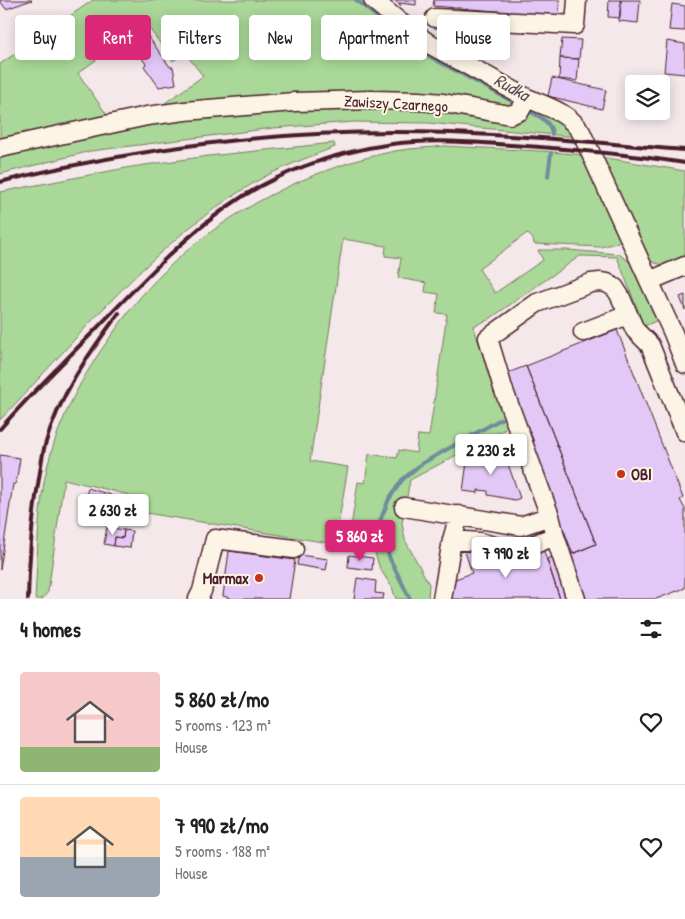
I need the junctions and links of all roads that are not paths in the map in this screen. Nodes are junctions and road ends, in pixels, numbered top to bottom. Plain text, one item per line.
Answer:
1 (373, 0) edge
2 (577, 0) edge
3 (435, 18) dead end
4 (524, 103) junction
5 (0, 148) edge
6 (685, 266) edge
7 (649, 281) junction
8 (628, 315) junction
9 (583, 332) dead end
10 (685, 364) edge
11 (685, 432) edge
12 (404, 507) dead end
13 (459, 515) junction
14 (550, 516) junction
15 (555, 536) junction
16 (452, 540) junction
17 (294, 550) dead end
18 (198, 599) edge
19 (442, 599) edge
20 (576, 599) edge

1 - 4 street
2 - 3 street
4 - 5 street, Zawiszy Czarnego
4 - 7 street, Zawiszy Czarnego
6 - 7 street
7 - 10 street, Zawiszy Czarnego
8 - 9 street
8 - 11 street
8 - 14 street
12 - 13 street
13 - 14 street
13 - 16 street
14 - 15 street
15 - 16 street
15 - 20 street
16 - 19 street
17 - 18 street

